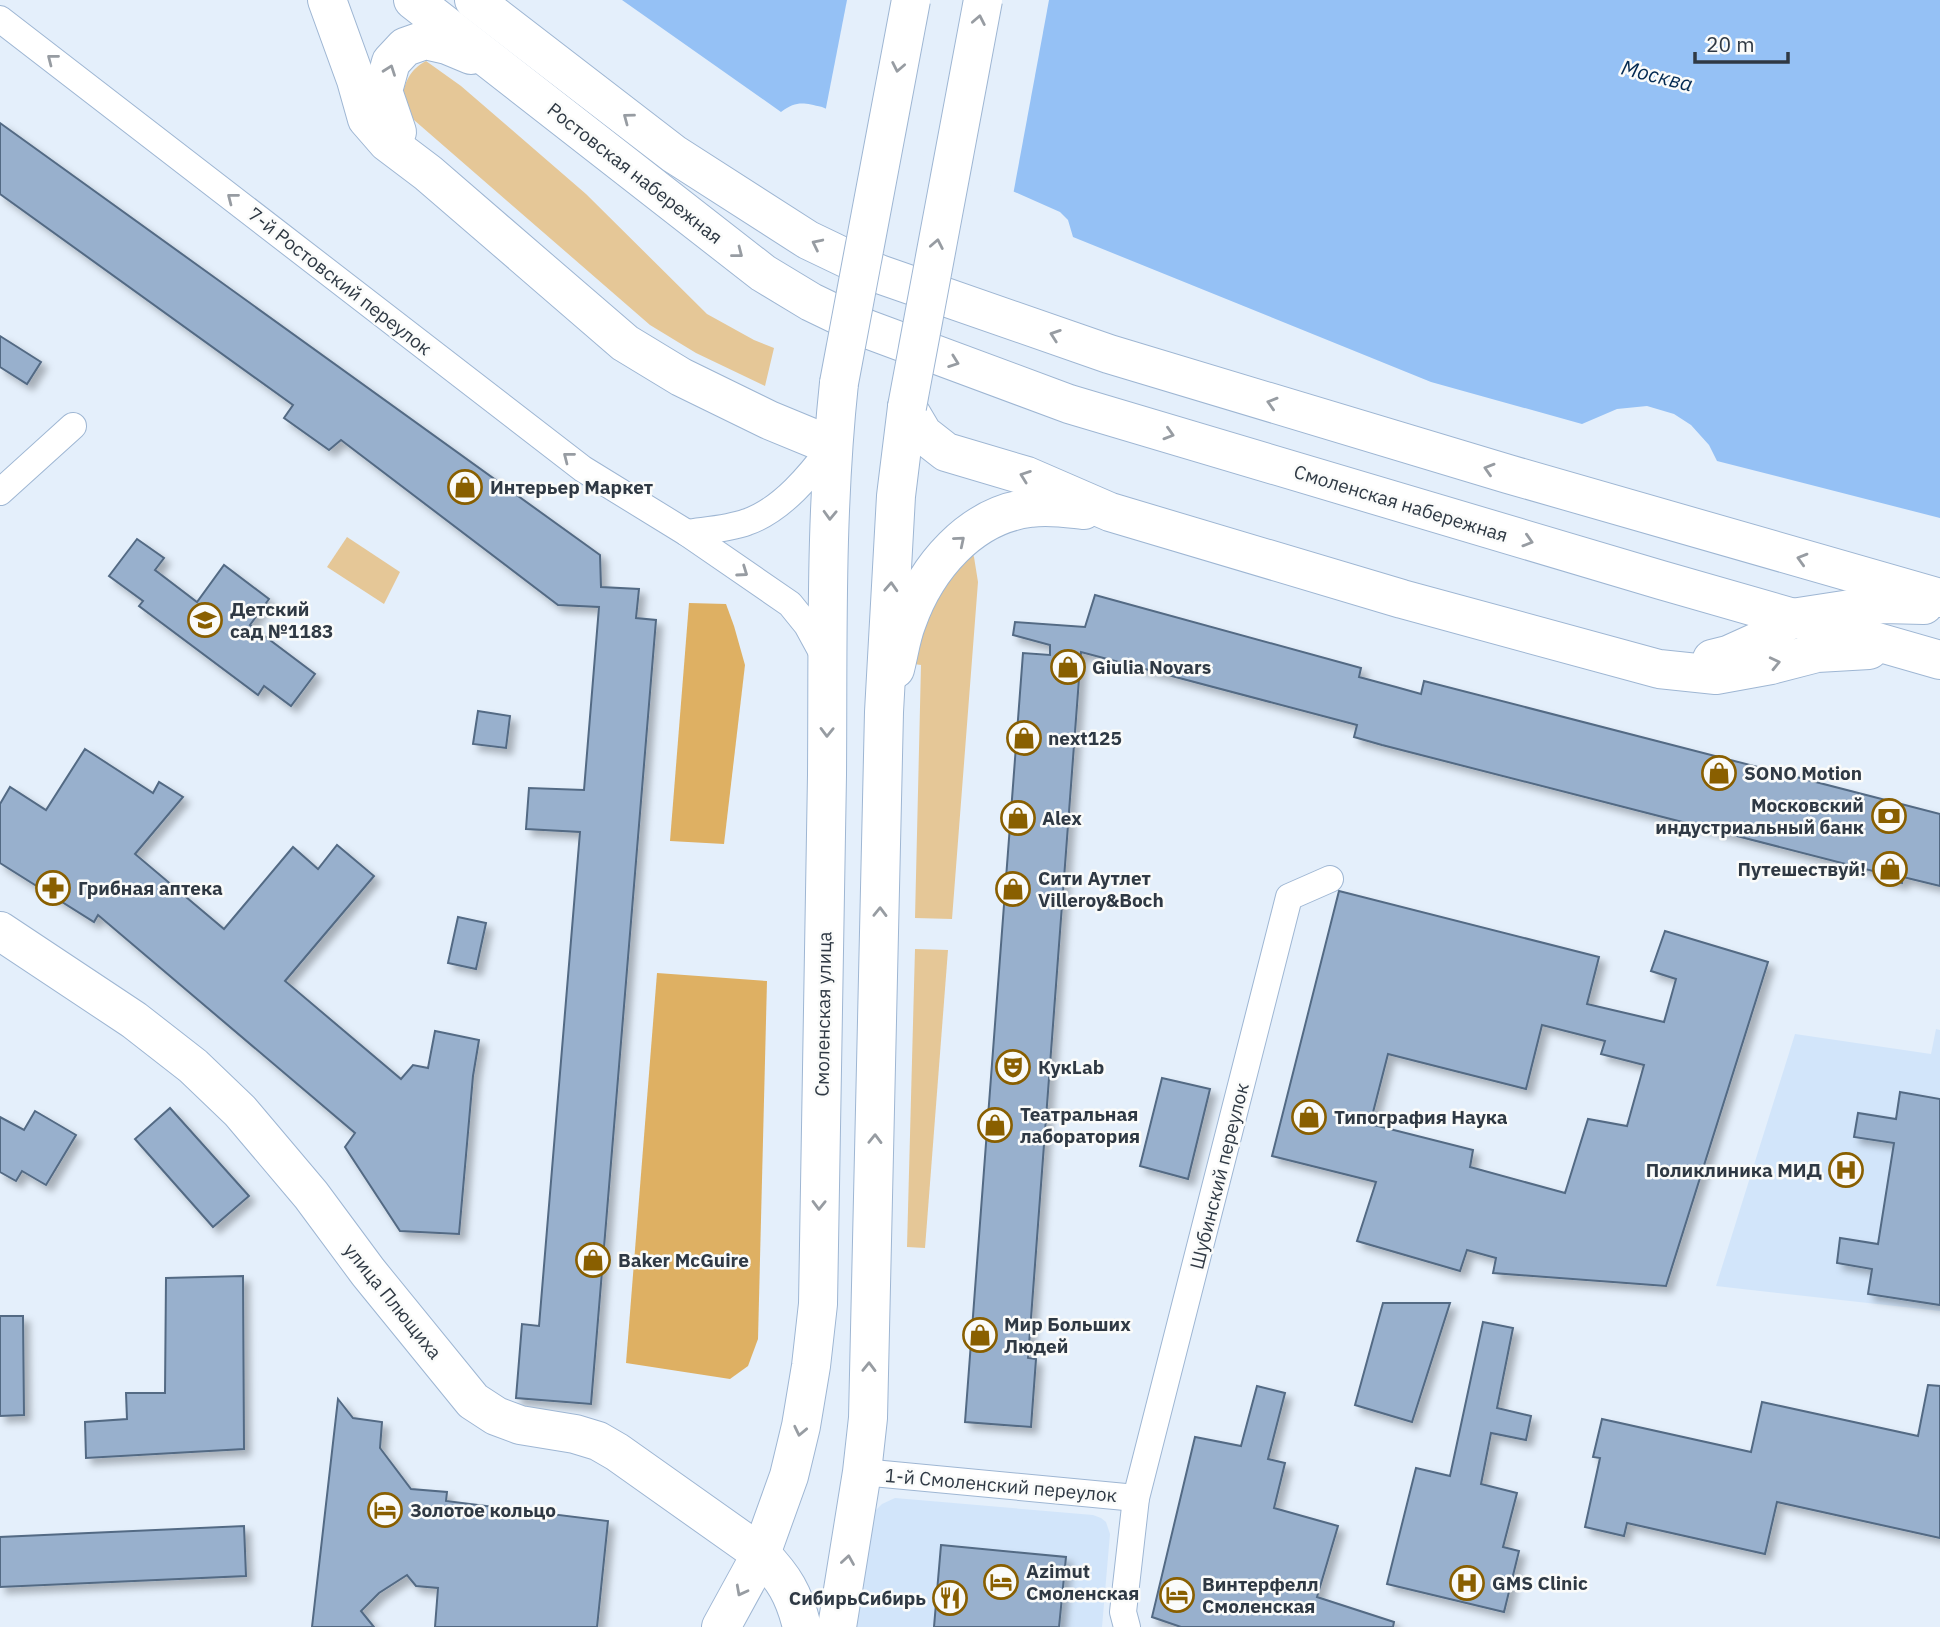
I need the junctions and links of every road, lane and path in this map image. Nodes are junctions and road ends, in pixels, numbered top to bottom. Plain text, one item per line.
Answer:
1 (327, 0) edge
2 (413, 0) edge
3 (474, 0) edge
4 (911, 0) edge
5 (983, 0) edge
6 (0, 19) edge
7 (499, 66) junction
8 (428, 173) junction
9 (867, 330) joint
10 (907, 407) junction
11 (73, 426) dead end
12 (832, 446) junction
13 (0, 492) edge
14 (1110, 512) junction
15 (687, 533) junction
16 (1672, 583) junction
17 (1940, 598) edge
18 (1940, 605) edge
19 (1793, 618) junction
20 (1927, 656) edge
21 (1698, 663) junction
22 (828, 664) junction
23 (1659, 669) junction
24 (884, 712) junction
25 (1330, 879) dead end
26 (0, 930) edge
27 (862, 1472) junction
28 (1136, 1498) junction
29 (761, 1554) junction
30 (721, 1627) edge
31 (802, 1627) edge
32 (837, 1627) edge
33 (1127, 1627) edge

1 - 8 main road
2 - 7 main road, Ростовская набережная
17 -> 3 main road, Ростовская набережная
4 -> 12 main road, Смоленская улица, bridge
10 -> 5 main road, bridge
15 -> 6 street, 7-й Ростовский переулок
8 -> 7 main road
7 -> 9 main road, Ростовская набережная
8 - 12 main road
9 -> 16 main road, Смоленская набережная
14 -> 10 main road
24 -> 10 main road
11 - 13 street
12 - 15 street
12 -> 22 main road, Смоленская улица
14 - 23 main road
24 -> 14 main road
15 -> 22 street, 7-й Ростовский переулок
16 - 19 main road, Смоленская набережная
16 - 21 main road
18 - 19 main road
19 - 20 main road, Смоленская набережная
19 - 21 main road
23 -> 20 main road
21 - 23 main road
22 -> 29 main road, Смоленская улица
27 -> 24 main road
25 - 28 street, Шубинский переулок
26 - 29 main road, улица Плющиха
27 - 28 street, 1-й Смоленский переулок
32 -> 27 main road
28 - 33 street, 1-й Смоленский переулок
29 -> 30 main road, Смоленская улица
29 - 31 main road, улица Плющиха

